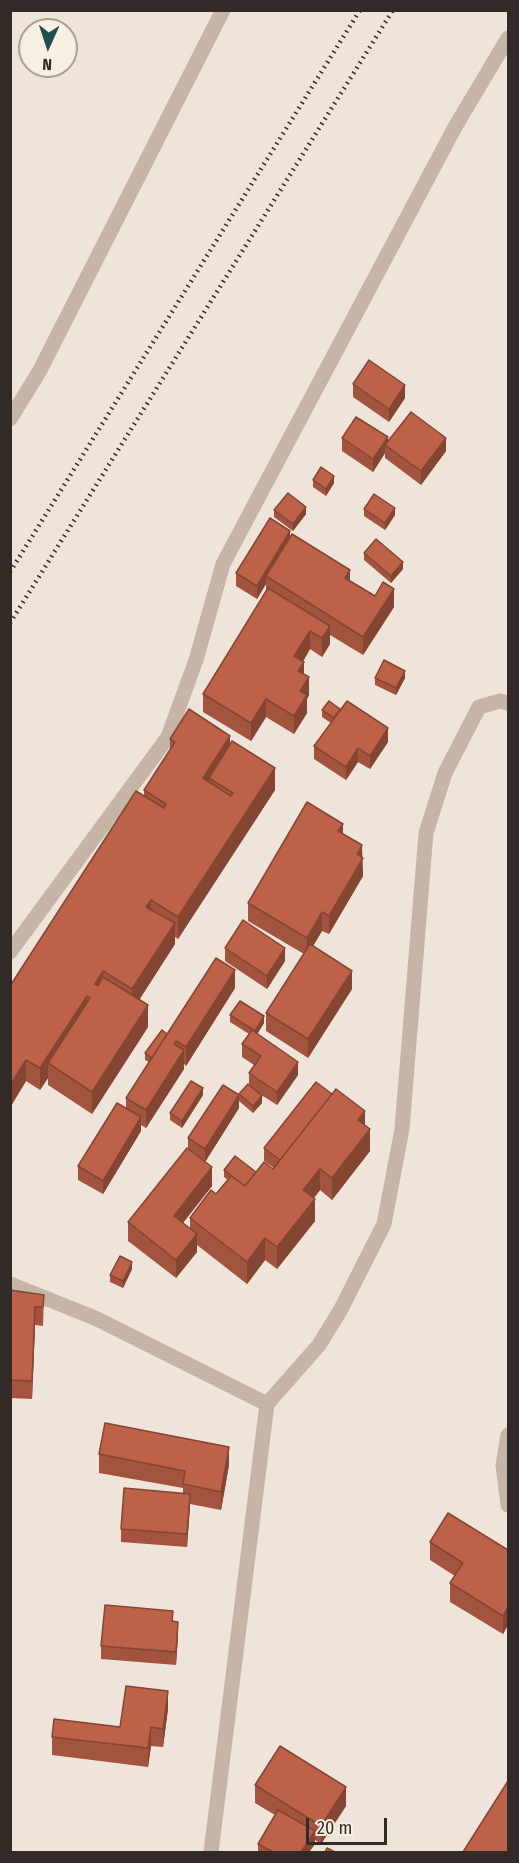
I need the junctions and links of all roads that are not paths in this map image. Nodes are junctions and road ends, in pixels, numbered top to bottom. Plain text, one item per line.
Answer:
1 (223, 10) edge
2 (508, 38) edge
3 (10, 419) edge
4 (508, 703) edge
5 (10, 952) edge
6 (10, 1284) edge
7 (267, 1404) junction
8 (508, 1435) edge
9 (508, 1505) edge
10 (211, 1852) edge

1 - 3 street
2 - 5 street
4 - 7 street
6 - 7 street
7 - 10 street
8 - 9 street

